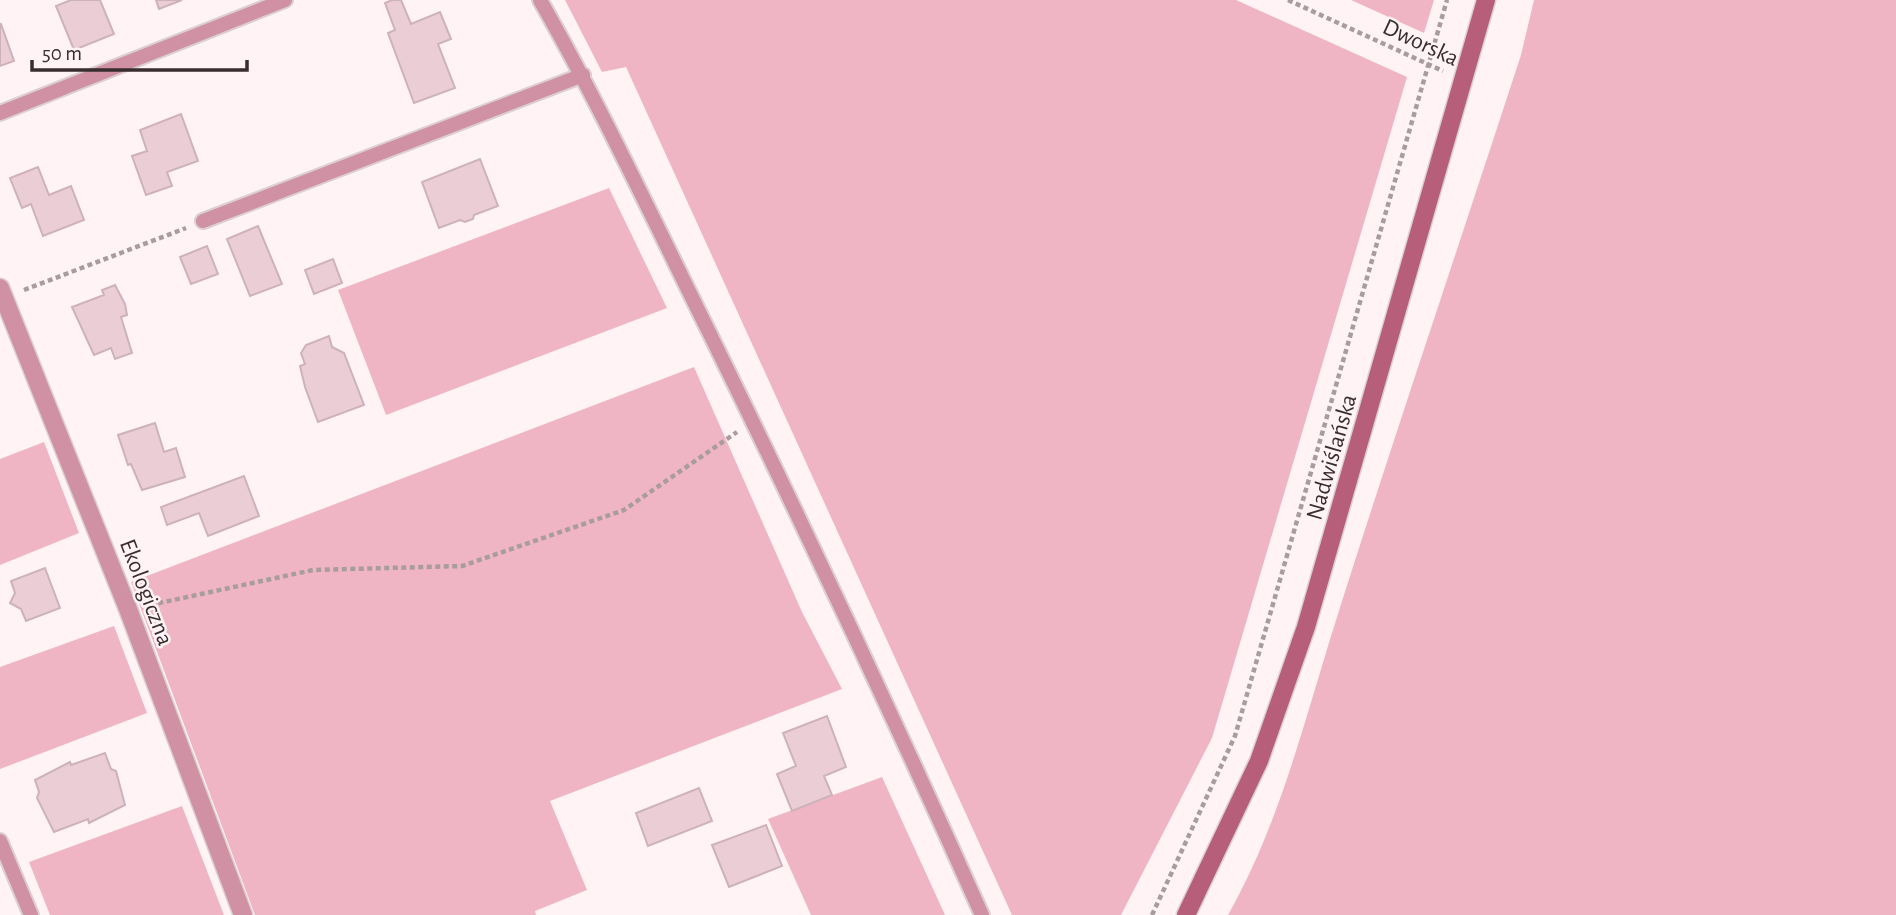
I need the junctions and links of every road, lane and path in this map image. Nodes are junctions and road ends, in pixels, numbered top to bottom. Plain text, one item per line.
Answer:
1 (285, 0) edge
2 (540, 0) edge
3 (1288, 0) edge
4 (1447, 0) edge
5 (1486, 0) edge
6 (1428, 64) junction
7 (583, 75) junction
8 (1462, 81) junction
9 (0, 113) edge
10 (203, 221) joint
11 (2, 293) edge
12 (753, 422) junction
13 (128, 609) junction
14 (0, 841) edge
15 (30, 915) edge
16 (243, 915) edge
17 (982, 915) edge
18 (1152, 915) edge
19 (1186, 915) edge

1 - 9 lane
2 - 7 lane
3 - 6 path, Dworska
4 - 6 path
5 - 8 main road, Nadwiślańska
6 - 8 path, Dworska
6 - 18 path
7 - 10 lane
7 - 12 lane
8 - 19 main road, Nadwiślańska
10 - 11 path
11 - 13 street, Ekologiczna
12 - 13 path
12 - 17 lane
13 - 16 street, Ekologiczna
14 - 15 lane

